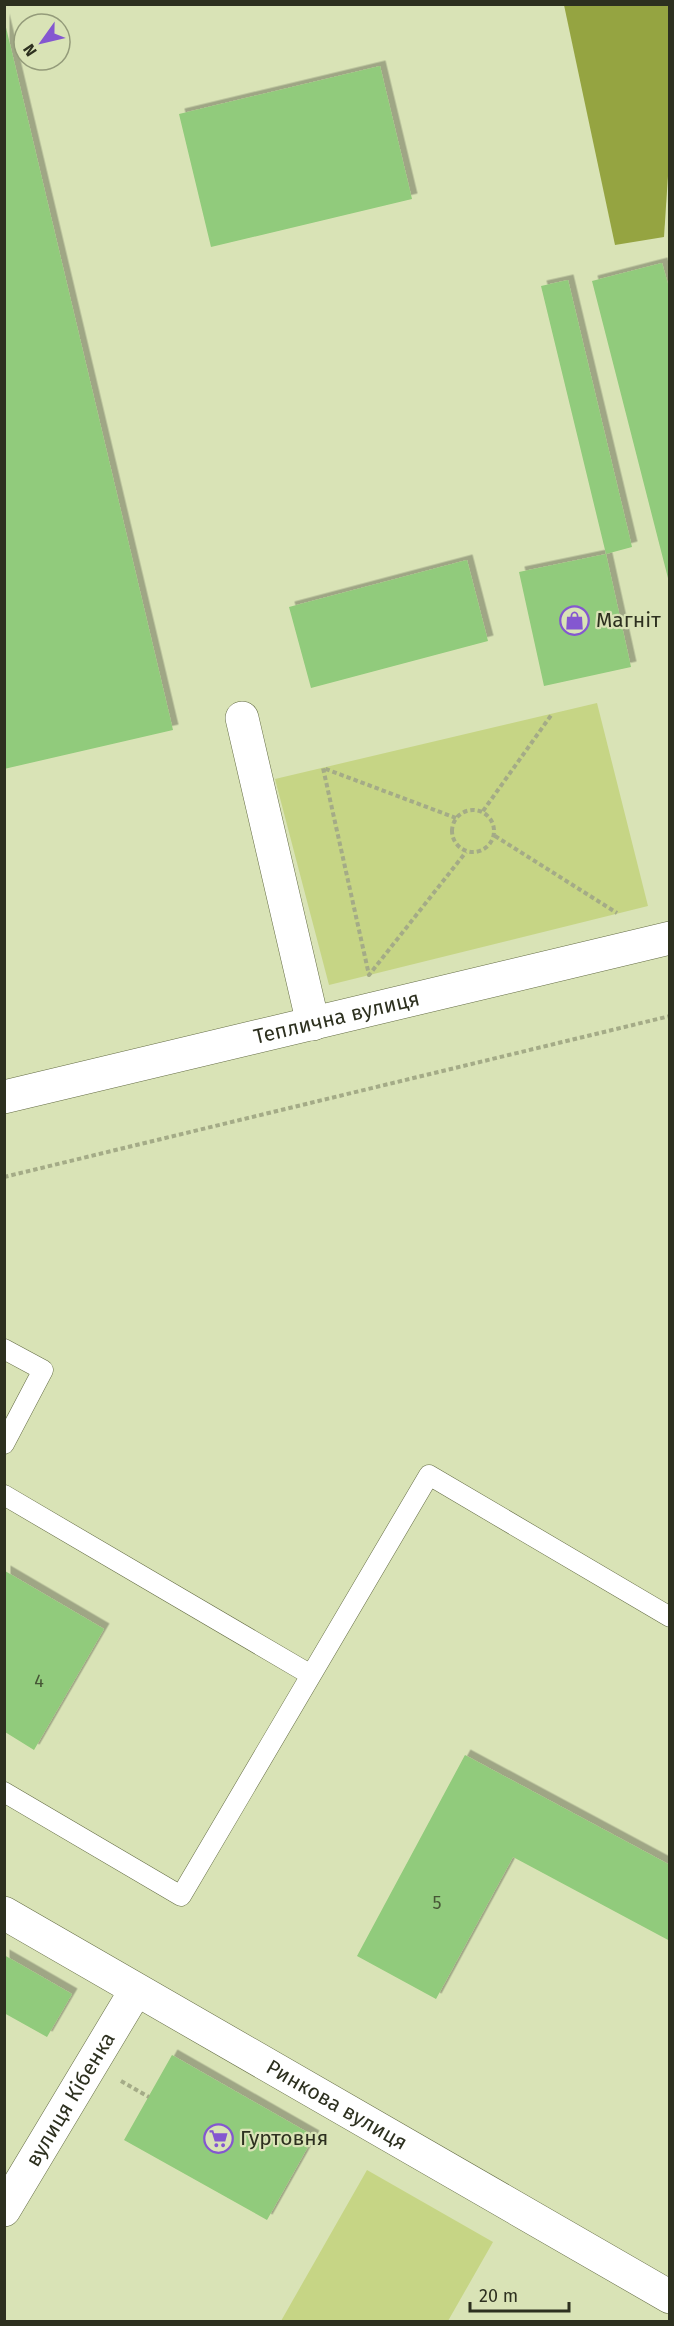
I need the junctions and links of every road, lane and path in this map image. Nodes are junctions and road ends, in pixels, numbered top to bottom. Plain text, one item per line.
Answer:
1 (552, 714) dead end
2 (242, 718) dead end
3 (483, 811) junction
4 (456, 818) junction
5 (495, 836) junction
6 (466, 852) junction
7 (617, 913) dead end
8 (669, 938) edge
9 (669, 1016) edge
10 (313, 1024) junction
11 (4, 1097) edge
12 (4, 1177) edge
13 (4, 1349) edge
14 (4, 1444) edge
15 (4, 1495) edge
16 (669, 1617) edge
17 (311, 1675) junction
18 (4, 1792) edge
19 (4, 1913) edge
20 (135, 1990) junction
21 (4, 2210) edge
22 (669, 2297) edge

1 - 3 path
2 - 10 street
3 - 4 path
3 - 5 path
4 - 6 path
4 - 6 path
5 - 6 path
5 - 7 path
8 - 10 street, Теплична вулиця
9 - 12 path
10 - 11 street, Теплична вулиця
13 - 14 lane
15 - 17 lane
16 - 17 lane
17 - 18 lane
19 - 20 street, Ринкова вулиця
20 - 21 street, вулиця Кібенка
20 - 22 street, Ринкова вулиця

